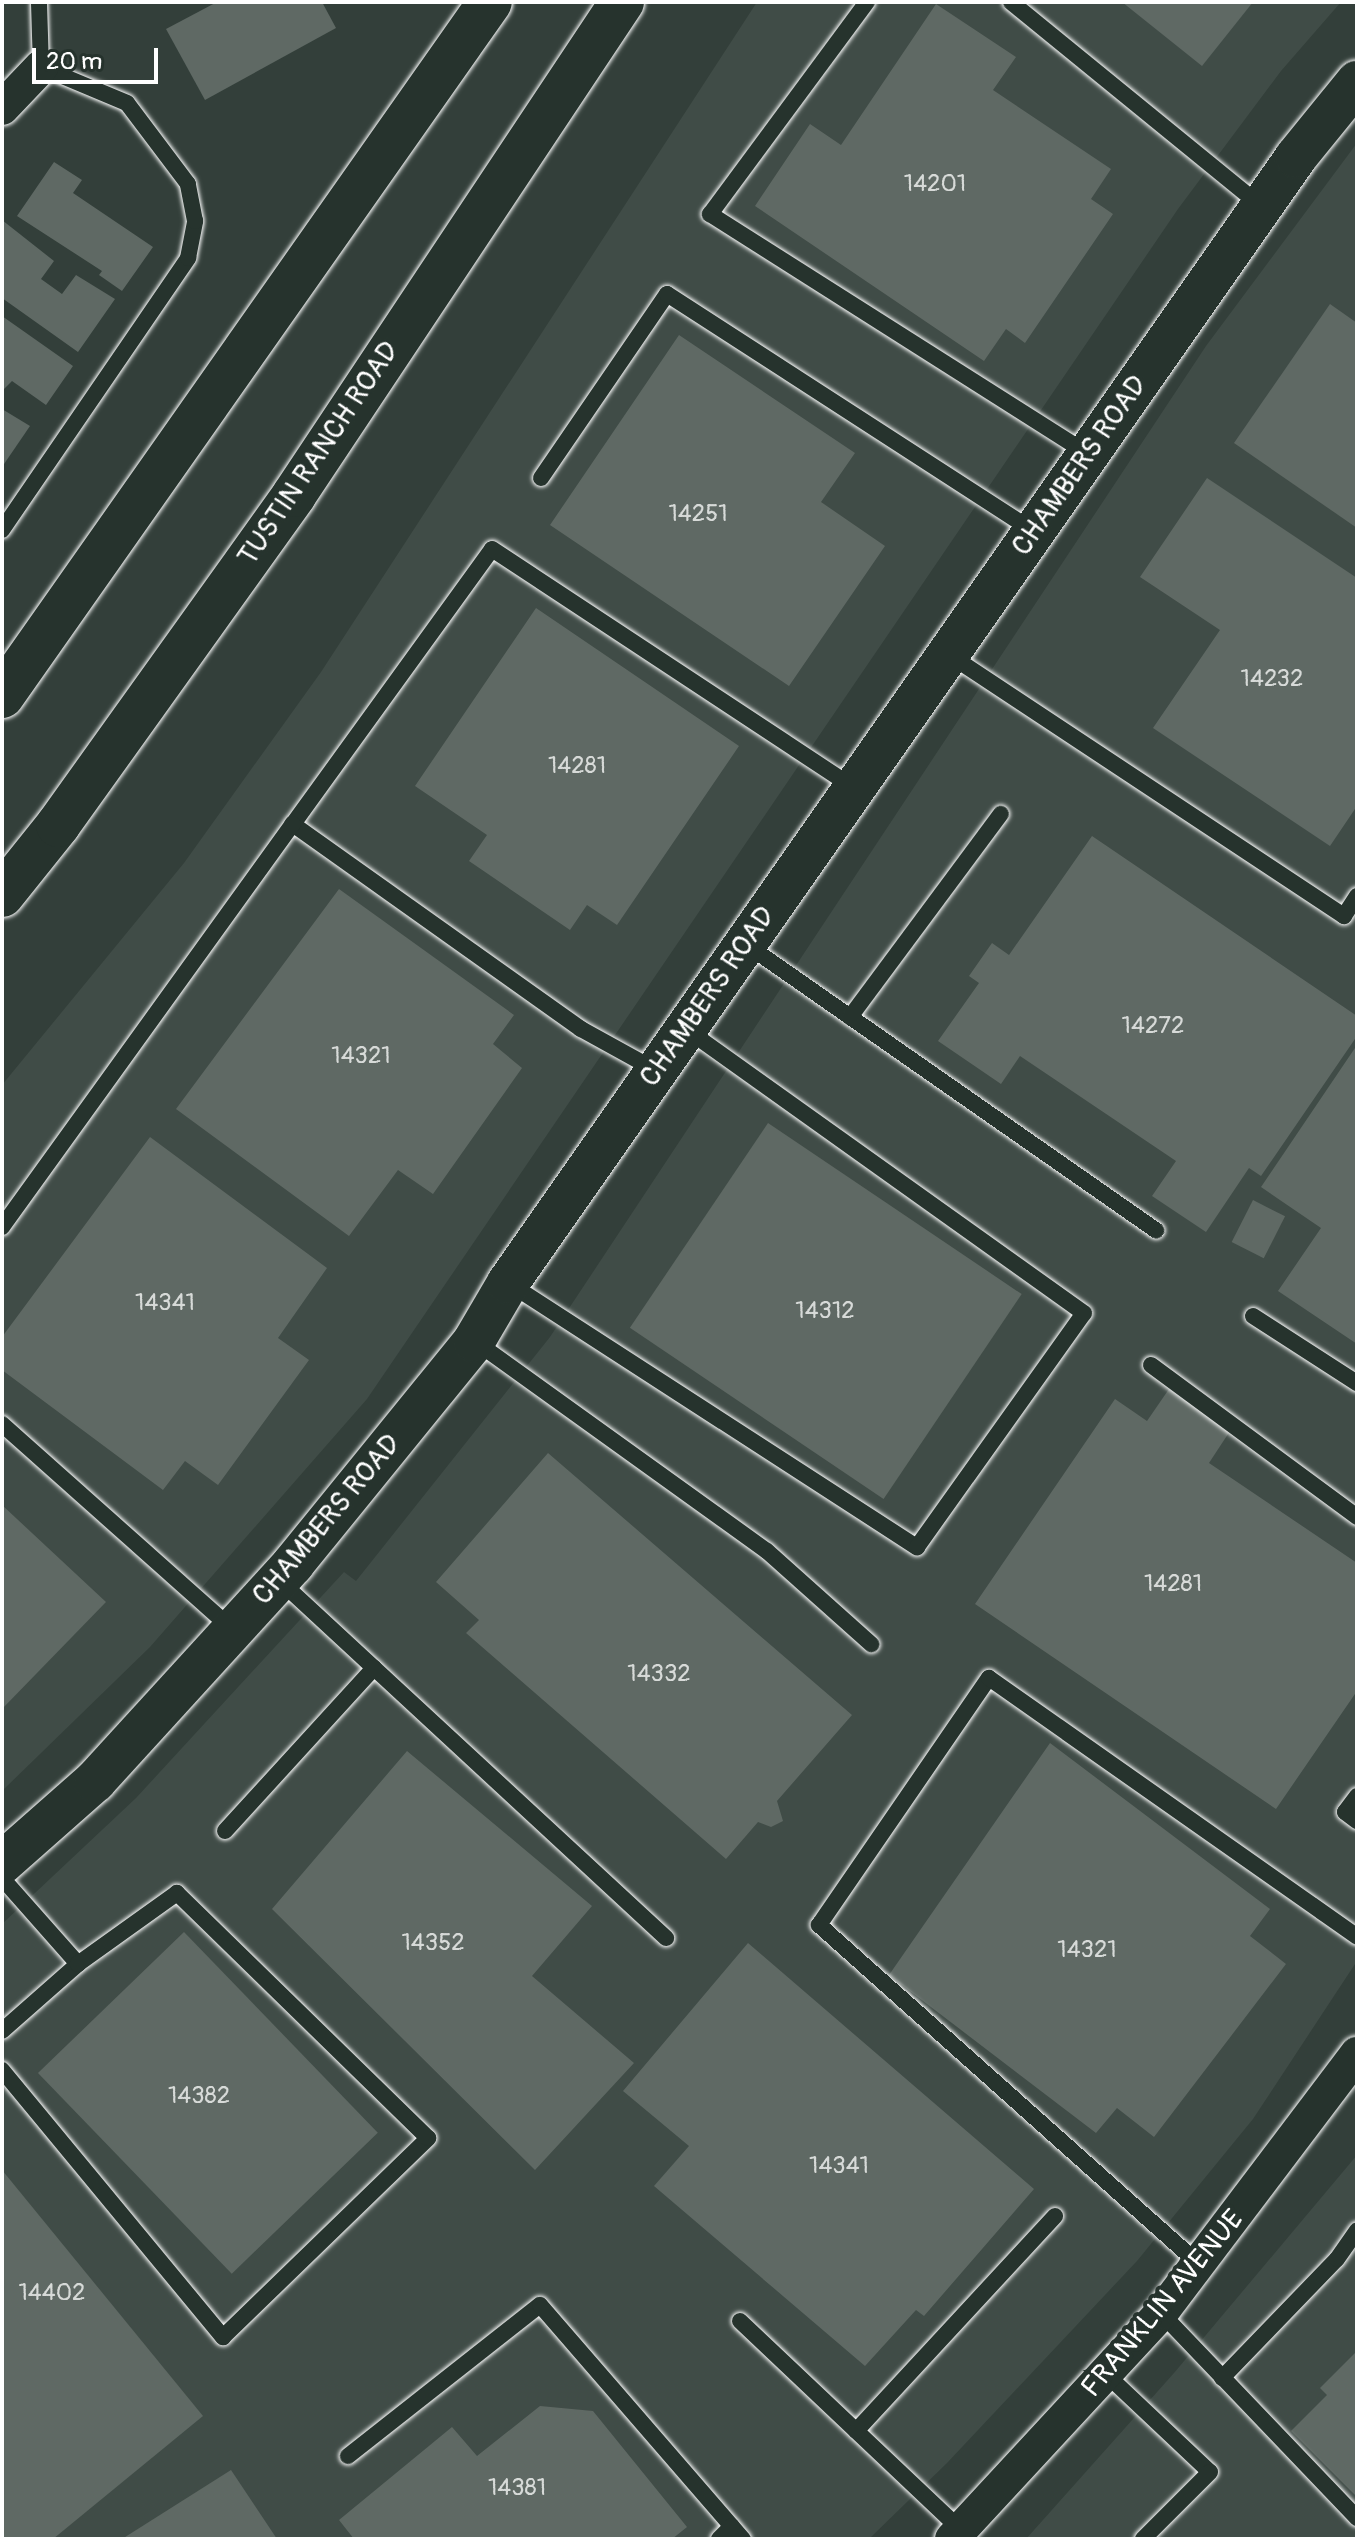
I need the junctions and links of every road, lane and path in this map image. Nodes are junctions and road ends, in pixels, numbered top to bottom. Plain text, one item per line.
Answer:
1 (39, 2) edge
2 (490, 2) edge
3 (622, 2) edge
4 (867, 2) edge
5 (1011, 2) edge
6 (41, 67) junction
7 (1354, 92) edge
8 (2, 108) edge
9 (1262, 206) junction
10 (1088, 454) junction
11 (541, 478) dead end
12 (2, 530) edge
13 (1034, 532) junction
14 (948, 654) junction
15 (2, 696) edge
16 (855, 788) junction
17 (1001, 814) dead end
18 (293, 824) junction
19 (2, 895) edge
20 (1357, 896) edge
21 (745, 944) junction
22 (850, 1017) junction
23 (686, 1029) junction
24 (657, 1071) junction
25 (2, 1227) edge
26 (1156, 1230) dead end
27 (508, 1283) junction
28 (1253, 1316) dead end
29 (474, 1341) junction
30 (1151, 1365) dead end
31 (1357, 1383) edge
32 (2, 1424) edge
33 (1357, 1517) edge
34 (278, 1580) junction
35 (233, 1630) junction
36 (871, 1644) dead end
37 (374, 1668) junction
38 (1357, 1796) edge
39 (1357, 1821) edge
40 (225, 1831) dead end
41 (2, 1863) edge
42 (2, 1878) edge
43 (1357, 1937) edge
44 (666, 1938) dead end
45 (78, 1964) junction
46 (2, 2031) edge
47 (1357, 2054) edge
48 (2, 2070) edge
49 (1055, 2216) dead end
50 (1357, 2230) edge
51 (1200, 2265) junction
52 (1161, 2313) junction
53 (740, 2321) dead end
54 (1107, 2375) junction
55 (1222, 2378) junction
56 (856, 2431) junction
57 (348, 2456) dead end
58 (1357, 2518) edge
59 (738, 2533) edge
60 (956, 2534) edge
61 (719, 2539) edge
62 (1143, 2539) edge

1 - 6 lane
2 - 15 main road
3 - 19 main road, TUSTIN RANCH ROAD
4 - 10 lane
5 - 9 lane
6 - 8 street
6 - 12 lane
7 - 9 street, CHAMBERS ROAD
9 - 10 street, CHAMBERS ROAD
10 - 13 street, CHAMBERS ROAD
11 - 13 lane
13 - 14 street, CHAMBERS ROAD
14 - 16 street, CHAMBERS ROAD
14 - 20 lane
16 - 18 lane
16 - 21 street, CHAMBERS ROAD
17 - 22 lane
18 - 24 lane
18 - 25 lane
21 - 22 lane
21 - 23 street, CHAMBERS ROAD
22 - 26 lane
23 - 24 street, CHAMBERS ROAD
23 - 27 lane
24 - 27 street, CHAMBERS ROAD
27 - 29 street, CHAMBERS ROAD
28 - 31 lane
29 - 34 street, CHAMBERS ROAD
29 - 36 lane
30 - 33 lane
32 - 35 lane
34 - 35 street, CHAMBERS ROAD
34 - 37 lane
35 - 41 street, CHAMBERS ROAD
37 - 40 lane
37 - 44 lane
38 - 39 lane
42 - 45 lane
43 - 51 lane
45 - 46 lane
45 - 48 lane
47 - 51 street, FRANKLIN AVENUE
49 - 56 lane
50 - 55 lane
51 - 52 street, FRANKLIN AVENUE
52 - 54 street, FRANKLIN AVENUE
52 - 55 lane
53 - 56 lane
54 - 60 street, FRANKLIN AVENUE
54 - 62 lane
55 - 58 lane
56 - 60 lane
57 - 59 lane
59 - 61 lane

